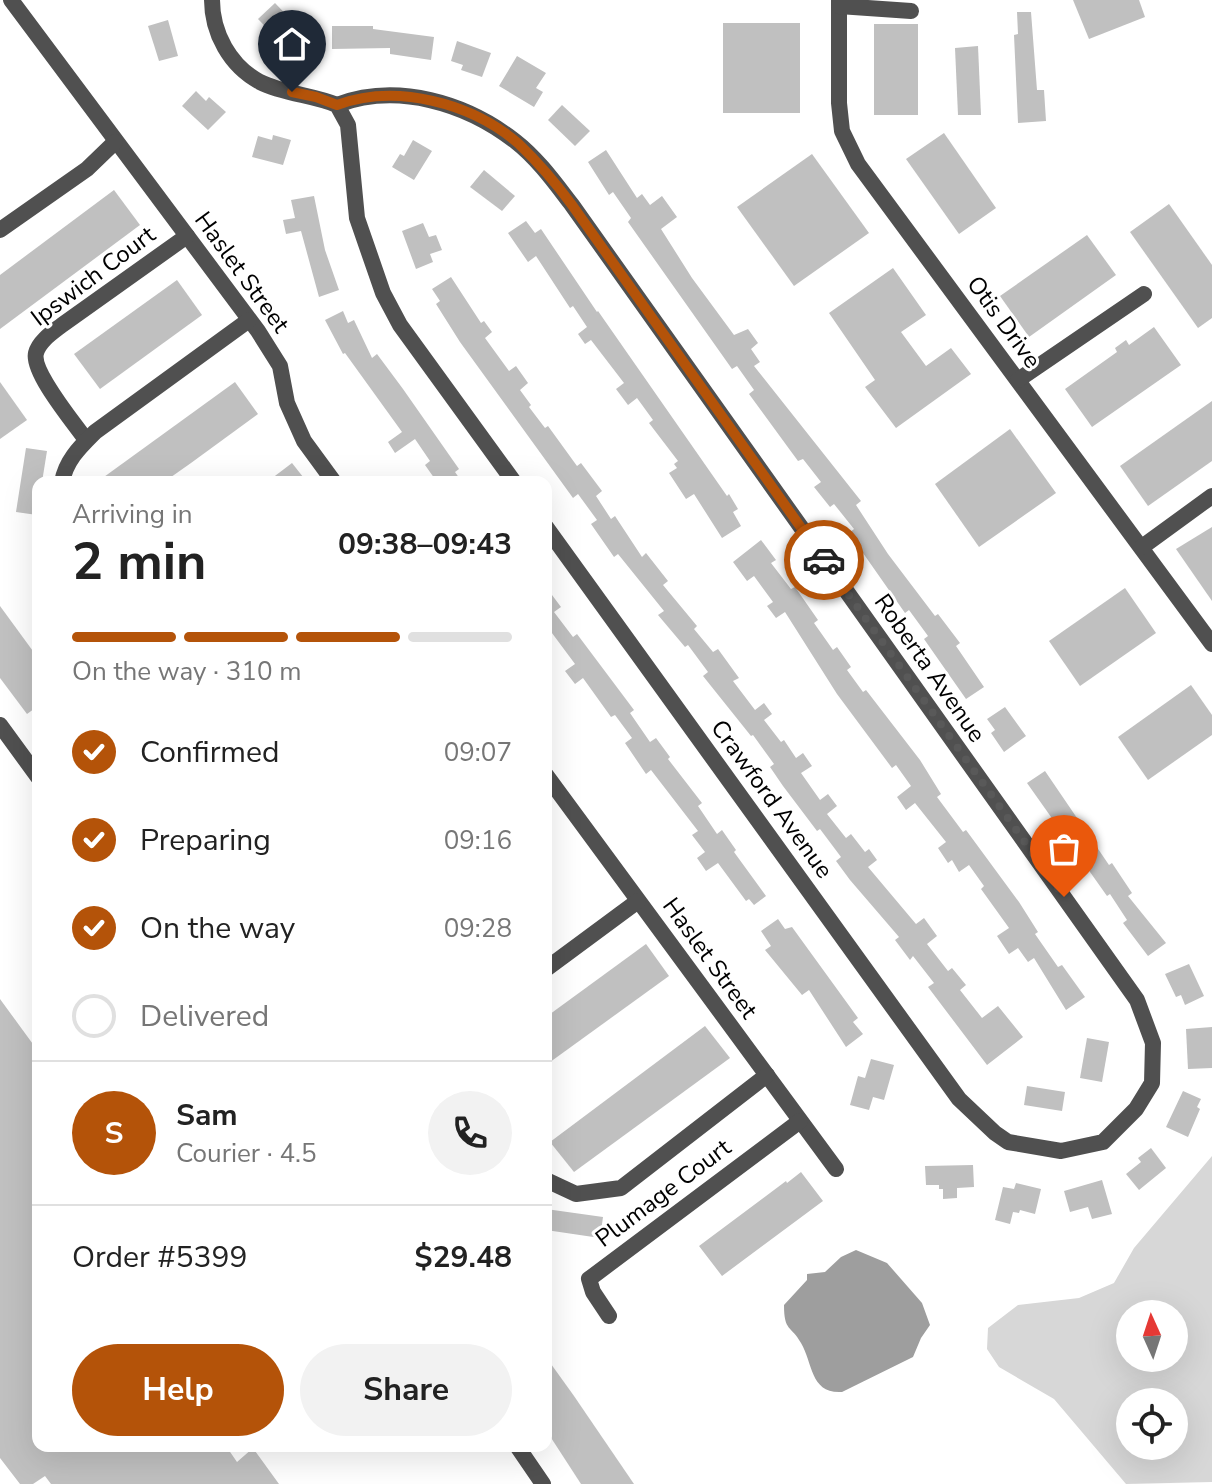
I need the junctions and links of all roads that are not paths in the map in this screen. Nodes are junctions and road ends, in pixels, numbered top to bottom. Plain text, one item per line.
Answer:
1 (11, 0) edge
2 (212, 0) edge
3 (839, 3) edge
4 (911, 11) dead end
5 (337, 105) junction
6 (115, 142) junction
7 (0, 230) edge
8 (187, 236) junction
9 (1144, 294) dead end
10 (249, 320) junction
11 (1018, 380) junction
12 (86, 440) junction
13 (63, 476) edge
14 (330, 476) edge
15 (510, 476) edge
16 (1212, 496) edge
17 (552, 535) edge
18 (1142, 547) junction
19 (1212, 644) edge
20 (0, 725) edge
21 (32, 769) edge
22 (552, 783) edge
23 (638, 901) junction
24 (552, 965) edge
25 (767, 1075) junction
26 (959, 1099) joint
27 (800, 1121) junction
28 (836, 1169) dead end
29 (552, 1183) edge
30 (609, 1316) dead end
31 (521, 1452) edge
32 (543, 1484) edge

1 - 6 street, Haslet Street
2 - 5 street
3 - 4 street
3 - 11 street, Otis Drive
5 - 15 street
5 - 26 street, Roberta Avenue
6 - 7 street
6 - 8 street, Haslet Street
8 - 10 street, Haslet Street
8 - 12 street, Ipswich Court
9 - 11 street
10 - 12 street
10 - 14 street, Haslet Street
11 - 18 street, Otis Drive
12 - 13 street
16 - 18 street
17 - 26 street, Crawford Avenue
18 - 19 street, Otis Drive
20 - 21 street
22 - 23 street, Haslet Street
23 - 24 street
23 - 25 street, Haslet Street
25 - 27 street, Haslet Street
25 - 29 street
27 - 28 street, Haslet Street
27 - 30 street, Plumage Court
31 - 32 street

